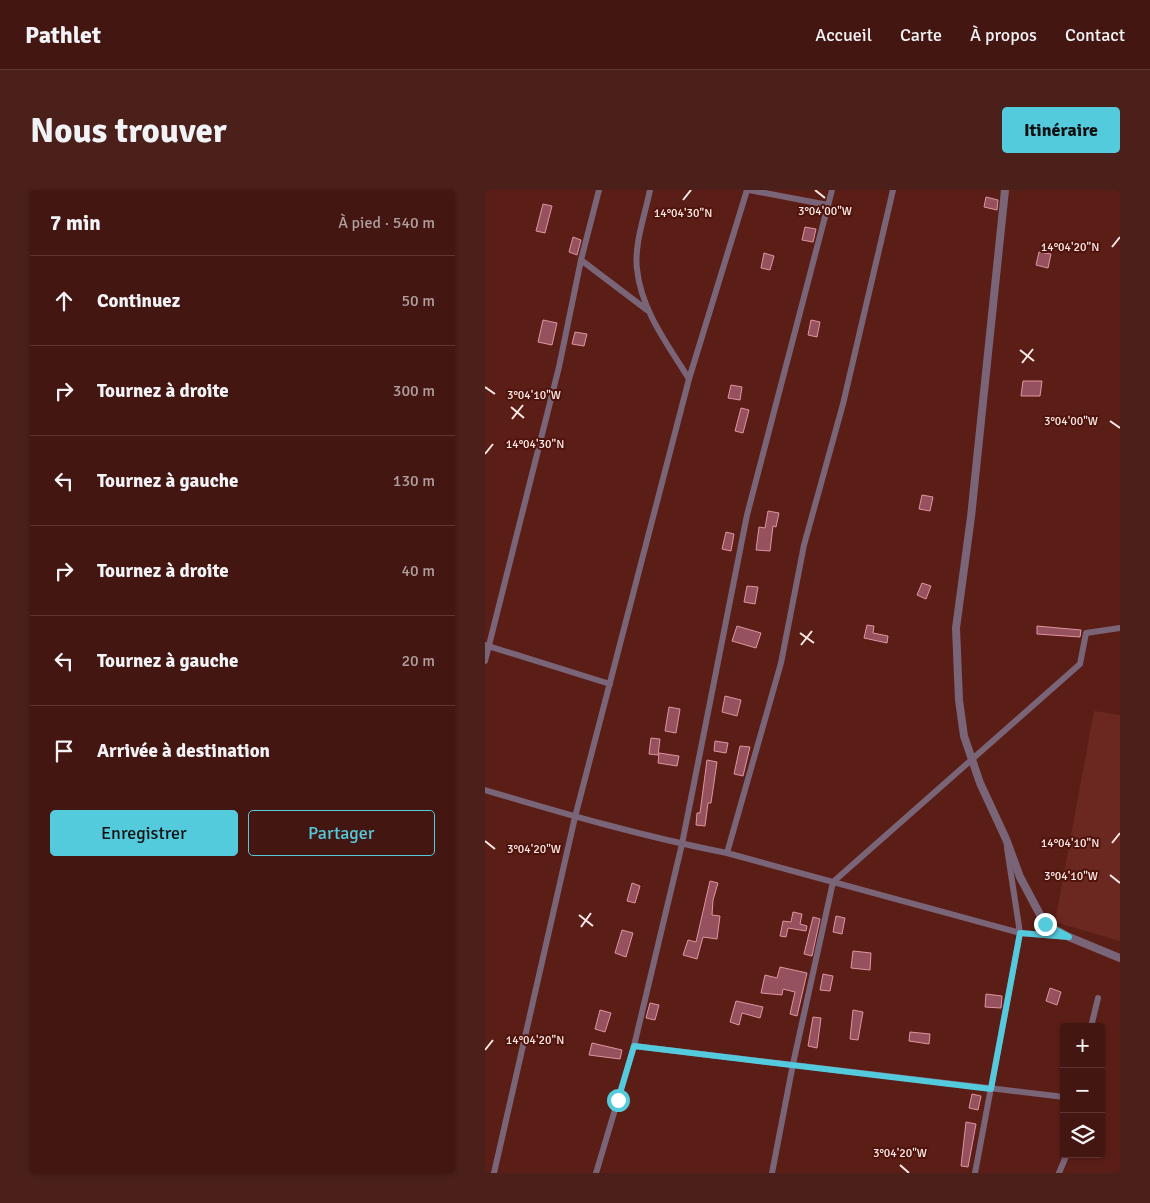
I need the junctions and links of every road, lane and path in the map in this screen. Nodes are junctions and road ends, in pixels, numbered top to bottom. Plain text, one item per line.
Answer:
1 (599, 190) edge
2 (650, 190) edge
3 (748, 190) edge
4 (832, 190) edge
5 (893, 190) edge
6 (1005, 190) edge
7 (828, 205) junction
8 (581, 260) junction
9 (647, 310) junction
10 (689, 379) junction
11 (1120, 628) edge
12 (487, 646) edge
13 (485, 662) edge
14 (610, 684) junction
15 (972, 759) junction
16 (485, 790) edge
17 (575, 816) junction
18 (1006, 839) junction
19 (682, 844) junction
20 (727, 853) junction
21 (833, 882) junction
22 (1020, 933) junction
23 (1069, 937) junction
24 (1120, 958) edge
25 (1098, 998) dead end
26 (1092, 1023) edge
27 (634, 1046) junction
28 (793, 1064) junction
29 (991, 1089) junction
30 (1060, 1097) edge
31 (1065, 1158) edge
32 (494, 1173) edge
33 (596, 1173) edge
34 (772, 1173) edge
35 (975, 1173) edge
36 (1059, 1173) edge

1 - 8 street
2 - 9 street
3 - 7 street
3 - 10 street
4 - 7 street
5 - 20 street
6 - 15 street
7 - 19 street
8 - 9 street
8 - 12 street
9 - 10 street
10 - 14 street
11 - 15 street
12 - 13 street
12 - 14 street
14 - 17 street
15 - 18 street
15 - 21 street
16 - 17 street
17 - 19 street
17 - 32 street
18 - 22 street
18 - 23 street
19 - 20 street
19 - 27 street
20 - 21 street
21 - 22 street
21 - 28 street
22 - 23 street
22 - 29 street
23 - 24 street
25 - 26 street
27 - 28 street
27 - 33 street
28 - 29 street
28 - 34 street
29 - 30 street
29 - 35 street
31 - 36 street

